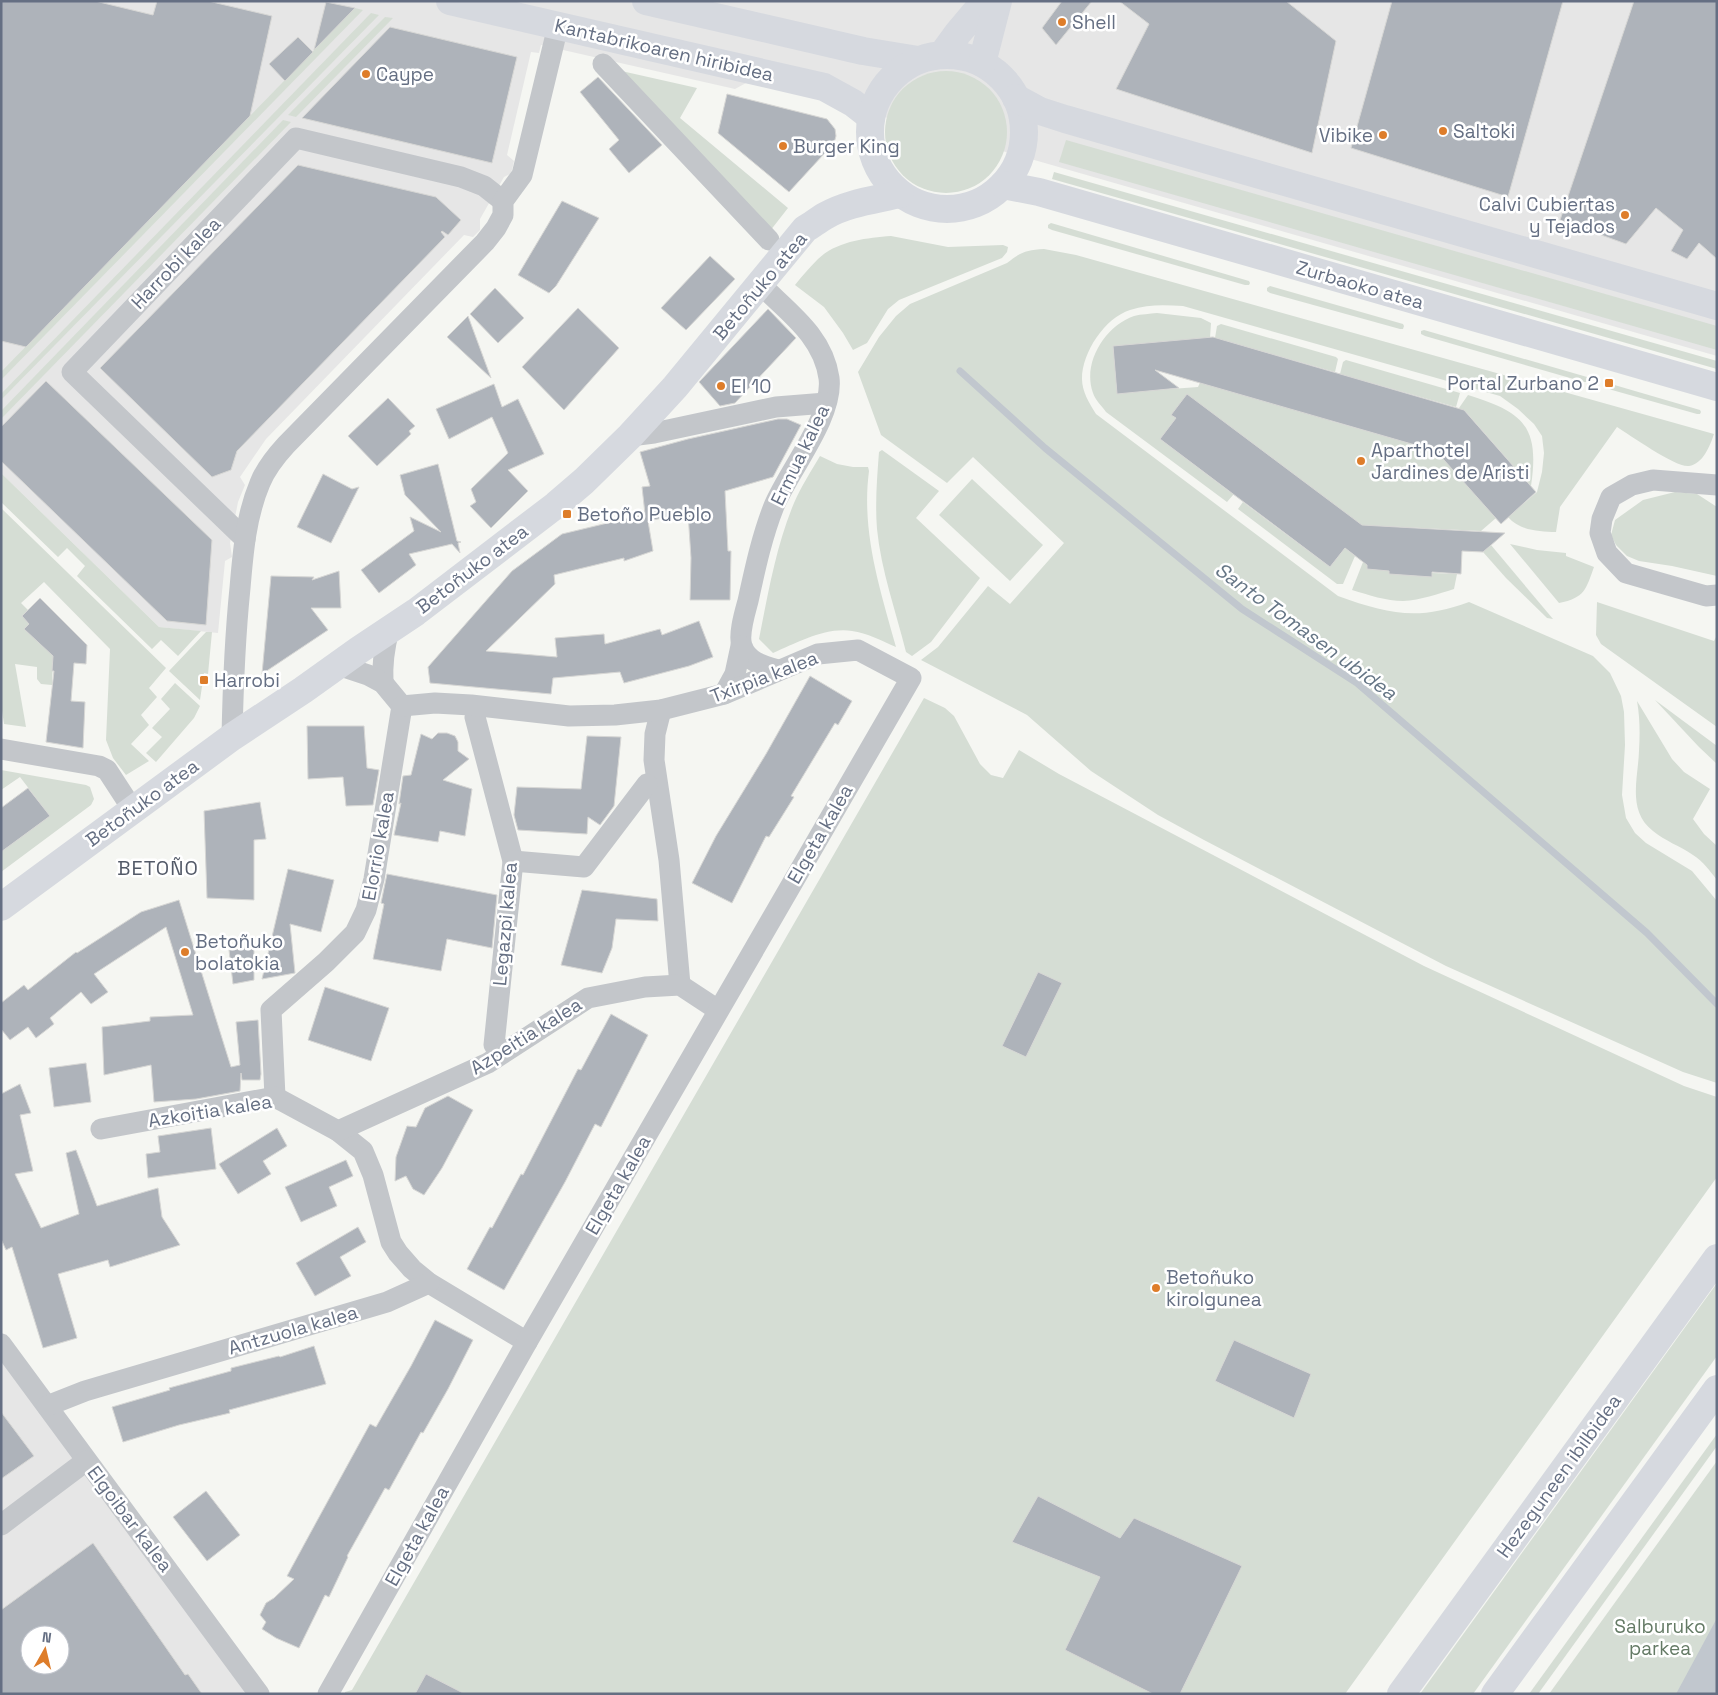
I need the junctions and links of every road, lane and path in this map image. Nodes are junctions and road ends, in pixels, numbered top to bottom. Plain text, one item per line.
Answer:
1 (450, 1) edge
2 (646, 1) edge
3 (984, 1) edge
4 (998, 1) edge
5 (558, 26) junction
6 (930, 58) junction
7 (982, 63) junction
8 (603, 64) dead end
9 (1016, 98) junction
10 (871, 117) junction
11 (1004, 186) junction
12 (900, 194) junction
13 (503, 202) junction
14 (769, 240) dead end
15 (761, 285) junction
16 (1717, 306) edge
17 (1717, 387) edge
18 (826, 403) junction
19 (630, 436) junction
20 (1716, 481) edge
21 (245, 539) junction
22 (1717, 595) edge
23 (389, 630) junction
24 (741, 646) junction
25 (338, 665) junction
26 (778, 670) junction
27 (911, 678) joint
28 (384, 683) junction
29 (724, 694) junction
30 (402, 706) junction
31 (661, 710) junction
32 (475, 717) dead end
33 (232, 737) junction
34 (1, 749) edge
35 (647, 784) dead end
36 (134, 810) junction
37 (513, 861) junction
38 (1, 907) edge
39 (680, 985) junction
40 (718, 1010) junction
41 (494, 1046) dead end
42 (275, 1097) junction
43 (101, 1129) dead end
44 (338, 1131) junction
45 (1717, 1258) edge
46 (430, 1283) junction
47 (527, 1342) junction
48 (1, 1344) edge
49 (1717, 1389) edge
50 (47, 1406) junction
51 (86, 1461) junction
52 (1, 1524) edge
53 (259, 1694) edge
54 (328, 1694) edge
55 (1401, 1694) edge
56 (1495, 1694) edge

1 - 5 main road, Kantabrikoaren hiribidea
2 - 6 main road
3 - 6 main road
4 - 7 main road
5 - 10 main road, Kantabrikoaren hiribidea
5 - 13 street
6 - 7 main road
6 - 10 main road
7 - 9 main road
8 - 14 street
9 - 11 main road
9 - 16 main road
10 - 12 main road
11 - 12 main road
11 - 17 main road, Zurbaoko atea
12 - 15 main road, Betoñuko atea
13 - 21 street
13 - 21 street, Harrobi kalea
15 - 18 street, Ermua kalea
15 - 19 main road, Betoñuko atea
18 - 19 street
18 - 24 street, Ermua kalea
19 - 23 main road, Betoñuko atea
20 - 22 street
21 - 33 street
23 - 25 main road, Betoñuko atea
23 - 28 street
24 - 26 street
24 - 29 street, Ermua kalea
25 - 28 street
25 - 33 main road, Betoñuko atea
26 - 27 street, Txirpia kalea
26 - 29 street, Txirpia kalea
27 - 40 street, Elgeta kalea
28 - 30 street
29 - 31 street, Txirpia kalea
30 - 31 street, Txirpia kalea
30 - 42 street, Elorrio kalea
31 - 39 street
32 - 37 street, Legazpi kalea
33 - 36 main road, Betoñuko atea
34 - 36 street
35 - 37 street
36 - 38 main road, Betoñuko atea
37 - 41 street, Legazpi kalea
39 - 40 street
39 - 44 street, Azpeitia kalea
40 - 47 street, Elgeta kalea
42 - 43 street, Azkoitia kalea
42 - 44 street, Azkoitia kalea
44 - 46 street, Azkoitia kalea
45 - 55 main road, Hezeguneen ibilbidea
46 - 47 street
46 - 50 street, Antzuola kalea
47 - 54 street, Elgeta kalea
48 - 50 street, Elgoibar kalea
49 - 56 main road
50 - 51 street, Elgoibar kalea
51 - 52 street
51 - 53 street, Elgoibar kalea

